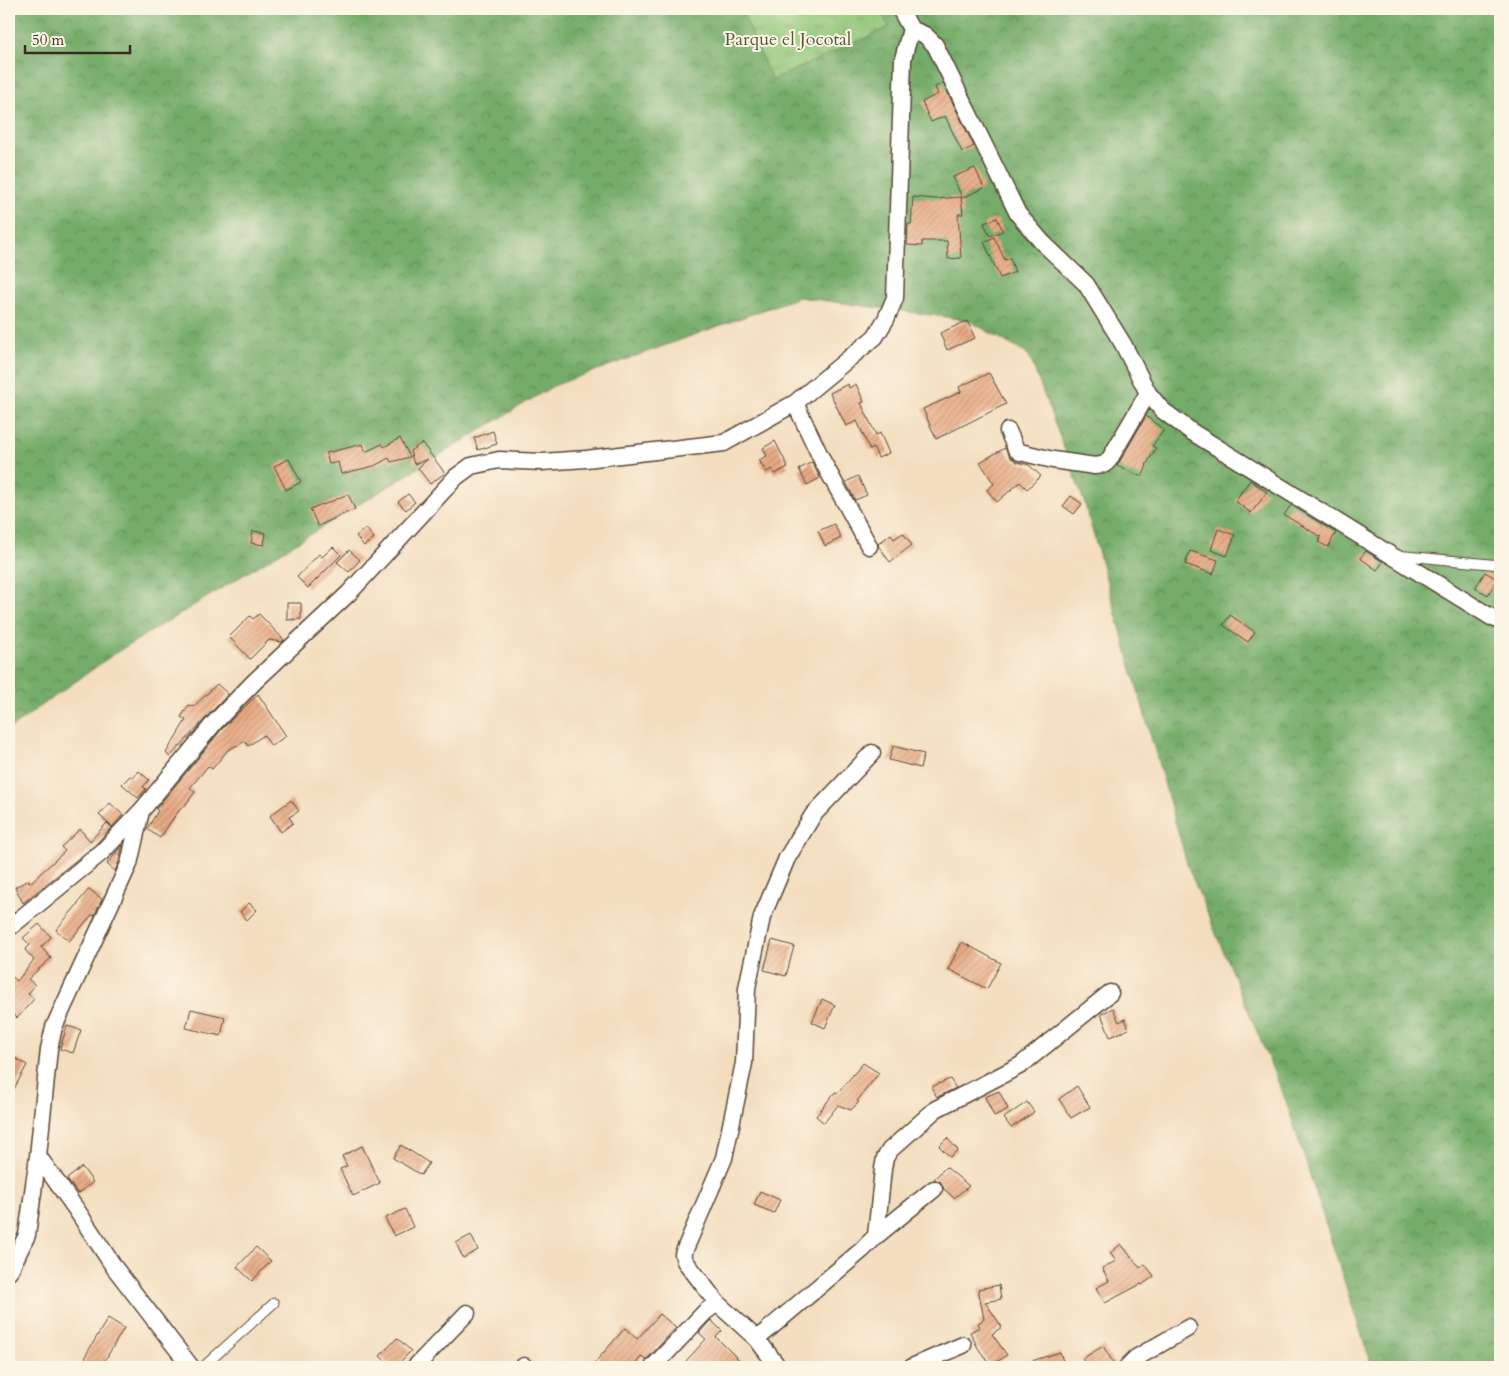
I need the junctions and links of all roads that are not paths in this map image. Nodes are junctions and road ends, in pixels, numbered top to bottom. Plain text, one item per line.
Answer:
1 (900, 9) edge
2 (911, 29) junction
3 (1148, 393) junction
4 (795, 402) junction
5 (1008, 431) dead end
6 (869, 546) dead end
7 (1391, 554) junction
8 (1500, 565) edge
9 (1500, 620) edge
10 (872, 753) dead end
11 (142, 810) junction
12 (9, 928) edge
13 (1110, 993) dead end
14 (38, 1156) junction
15 (934, 1189) dead end
16 (876, 1236) junction
17 (9, 1272) edge
18 (274, 1303) dead end
19 (717, 1303) junction
20 (468, 1313) dead end
21 (1188, 1328) dead end
22 (756, 1339) junction
23 (963, 1345) dead end
24 (1135, 1364) edge
25 (191, 1367) edge
26 (203, 1367) edge
27 (415, 1367) edge
28 (653, 1367) edge
29 (778, 1367) edge
30 (912, 1367) edge

1 - 2 street
2 - 3 street
2 - 4 street
3 - 5 street
3 - 7 street
4 - 6 street
4 - 11 street
7 - 8 lane
7 - 9 street
10 - 19 street
11 - 12 street
11 - 14 street
13 - 16 street
14 - 17 street
14 - 25 street
15 - 16 street
16 - 22 street
18 - 26 lane
19 - 22 street
19 - 28 street
20 - 27 street
21 - 24 street
22 - 29 street
23 - 30 street

